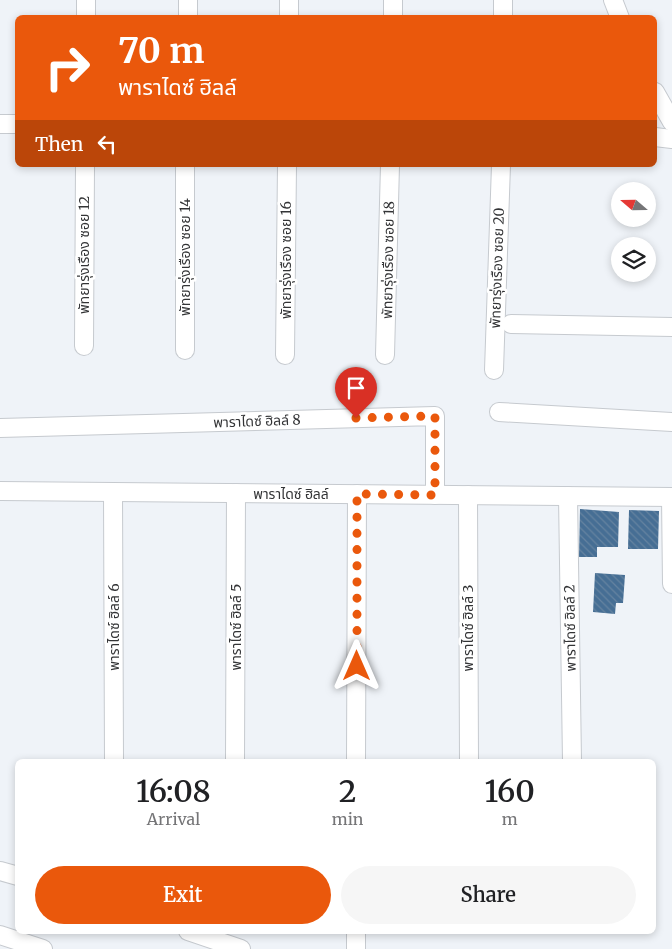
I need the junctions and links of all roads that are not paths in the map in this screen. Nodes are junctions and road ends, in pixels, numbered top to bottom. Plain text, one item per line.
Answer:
1 (86, 0) edge
2 (188, 0) edge
3 (289, 0) edge
4 (393, 0) edge
5 (503, 0) edge
6 (613, 0) edge
7 (86, 15) edge
8 (188, 15) edge
9 (289, 15) edge
10 (393, 15) edge
11 (503, 15) edge
12 (619, 15) edge
13 (657, 96) edge
14 (672, 122) edge
15 (0, 124) edge
16 (15, 124) edge
17 (657, 138) edge
18 (672, 139) edge
19 (85, 167) edge
20 (185, 167) edge
21 (286, 167) edge
22 (390, 167) edge
23 (501, 167) edge
24 (511, 324) dead end
25 (672, 327) edge
26 (84, 346) dead end
27 (185, 350) dead end
28 (286, 355) dead end
29 (385, 356) dead end
30 (494, 370) dead end
31 (499, 412) dead end
32 (672, 422) edge
33 (0, 428) edge
34 (0, 491) edge
35 (113, 492) junction
36 (236, 493) junction
37 (357, 494) junction
38 (435, 495) junction
39 (468, 495) junction
40 (568, 496) junction
41 (672, 497) edge
42 (672, 584) edge
43 (114, 759) edge
44 (235, 759) edge
45 (356, 759) edge
46 (469, 759) edge
47 (572, 759) edge
48 (0, 871) edge
49 (15, 875) edge
50 (201, 934) edge
51 (356, 934) edge
52 (0, 935) edge
53 (237, 942) edge
54 (42, 949) edge
55 (356, 949) edge

1 - 7 street
2 - 8 street
3 - 9 street
4 - 10 street
5 - 11 street
6 - 12 street
13 - 14 street
15 - 16 street
17 - 18 street
19 - 26 street, พัทยารุ่งเรือง ซอย 12
20 - 27 street, พัทยารุ่งเรือง ซอย 14
21 - 28 street, พัทยารุ่งเรือง ซอย 16
22 - 29 street, พัทยารุ่งเรือง ซอย 18
23 - 30 street, พัทยารุ่งเรือง ซอย 20
24 - 25 street
31 - 32 street
33 - 38 street, พาราไดซ์ ฮิลล์ 8
34 - 35 street, พาราไดซ์ ฮิลล์
35 - 36 street, พาราไดซ์ ฮิลล์
35 - 43 street, พาราไดซ์ ฮิลล์ 6
36 - 37 street, พาราไดซ์ ฮิลล์
36 - 44 street, พาราไดซ์ ฮิลล์ 5
37 - 38 street, พาราไดซ์ ฮิลล์
37 - 45 street
38 - 39 street, พาราไดซ์ ฮิลล์
39 - 40 street, พาราไดซ์ ฮิลล์
39 - 46 street, พาราไดซ์ ฮิลล์ 3
40 - 41 street, พาราไดซ์ ฮิลล์
40 - 47 street, พาราไดซ์ ฮิลล์ 2
41 - 42 street
48 - 49 street
50 - 53 street
51 - 55 street
52 - 54 street

